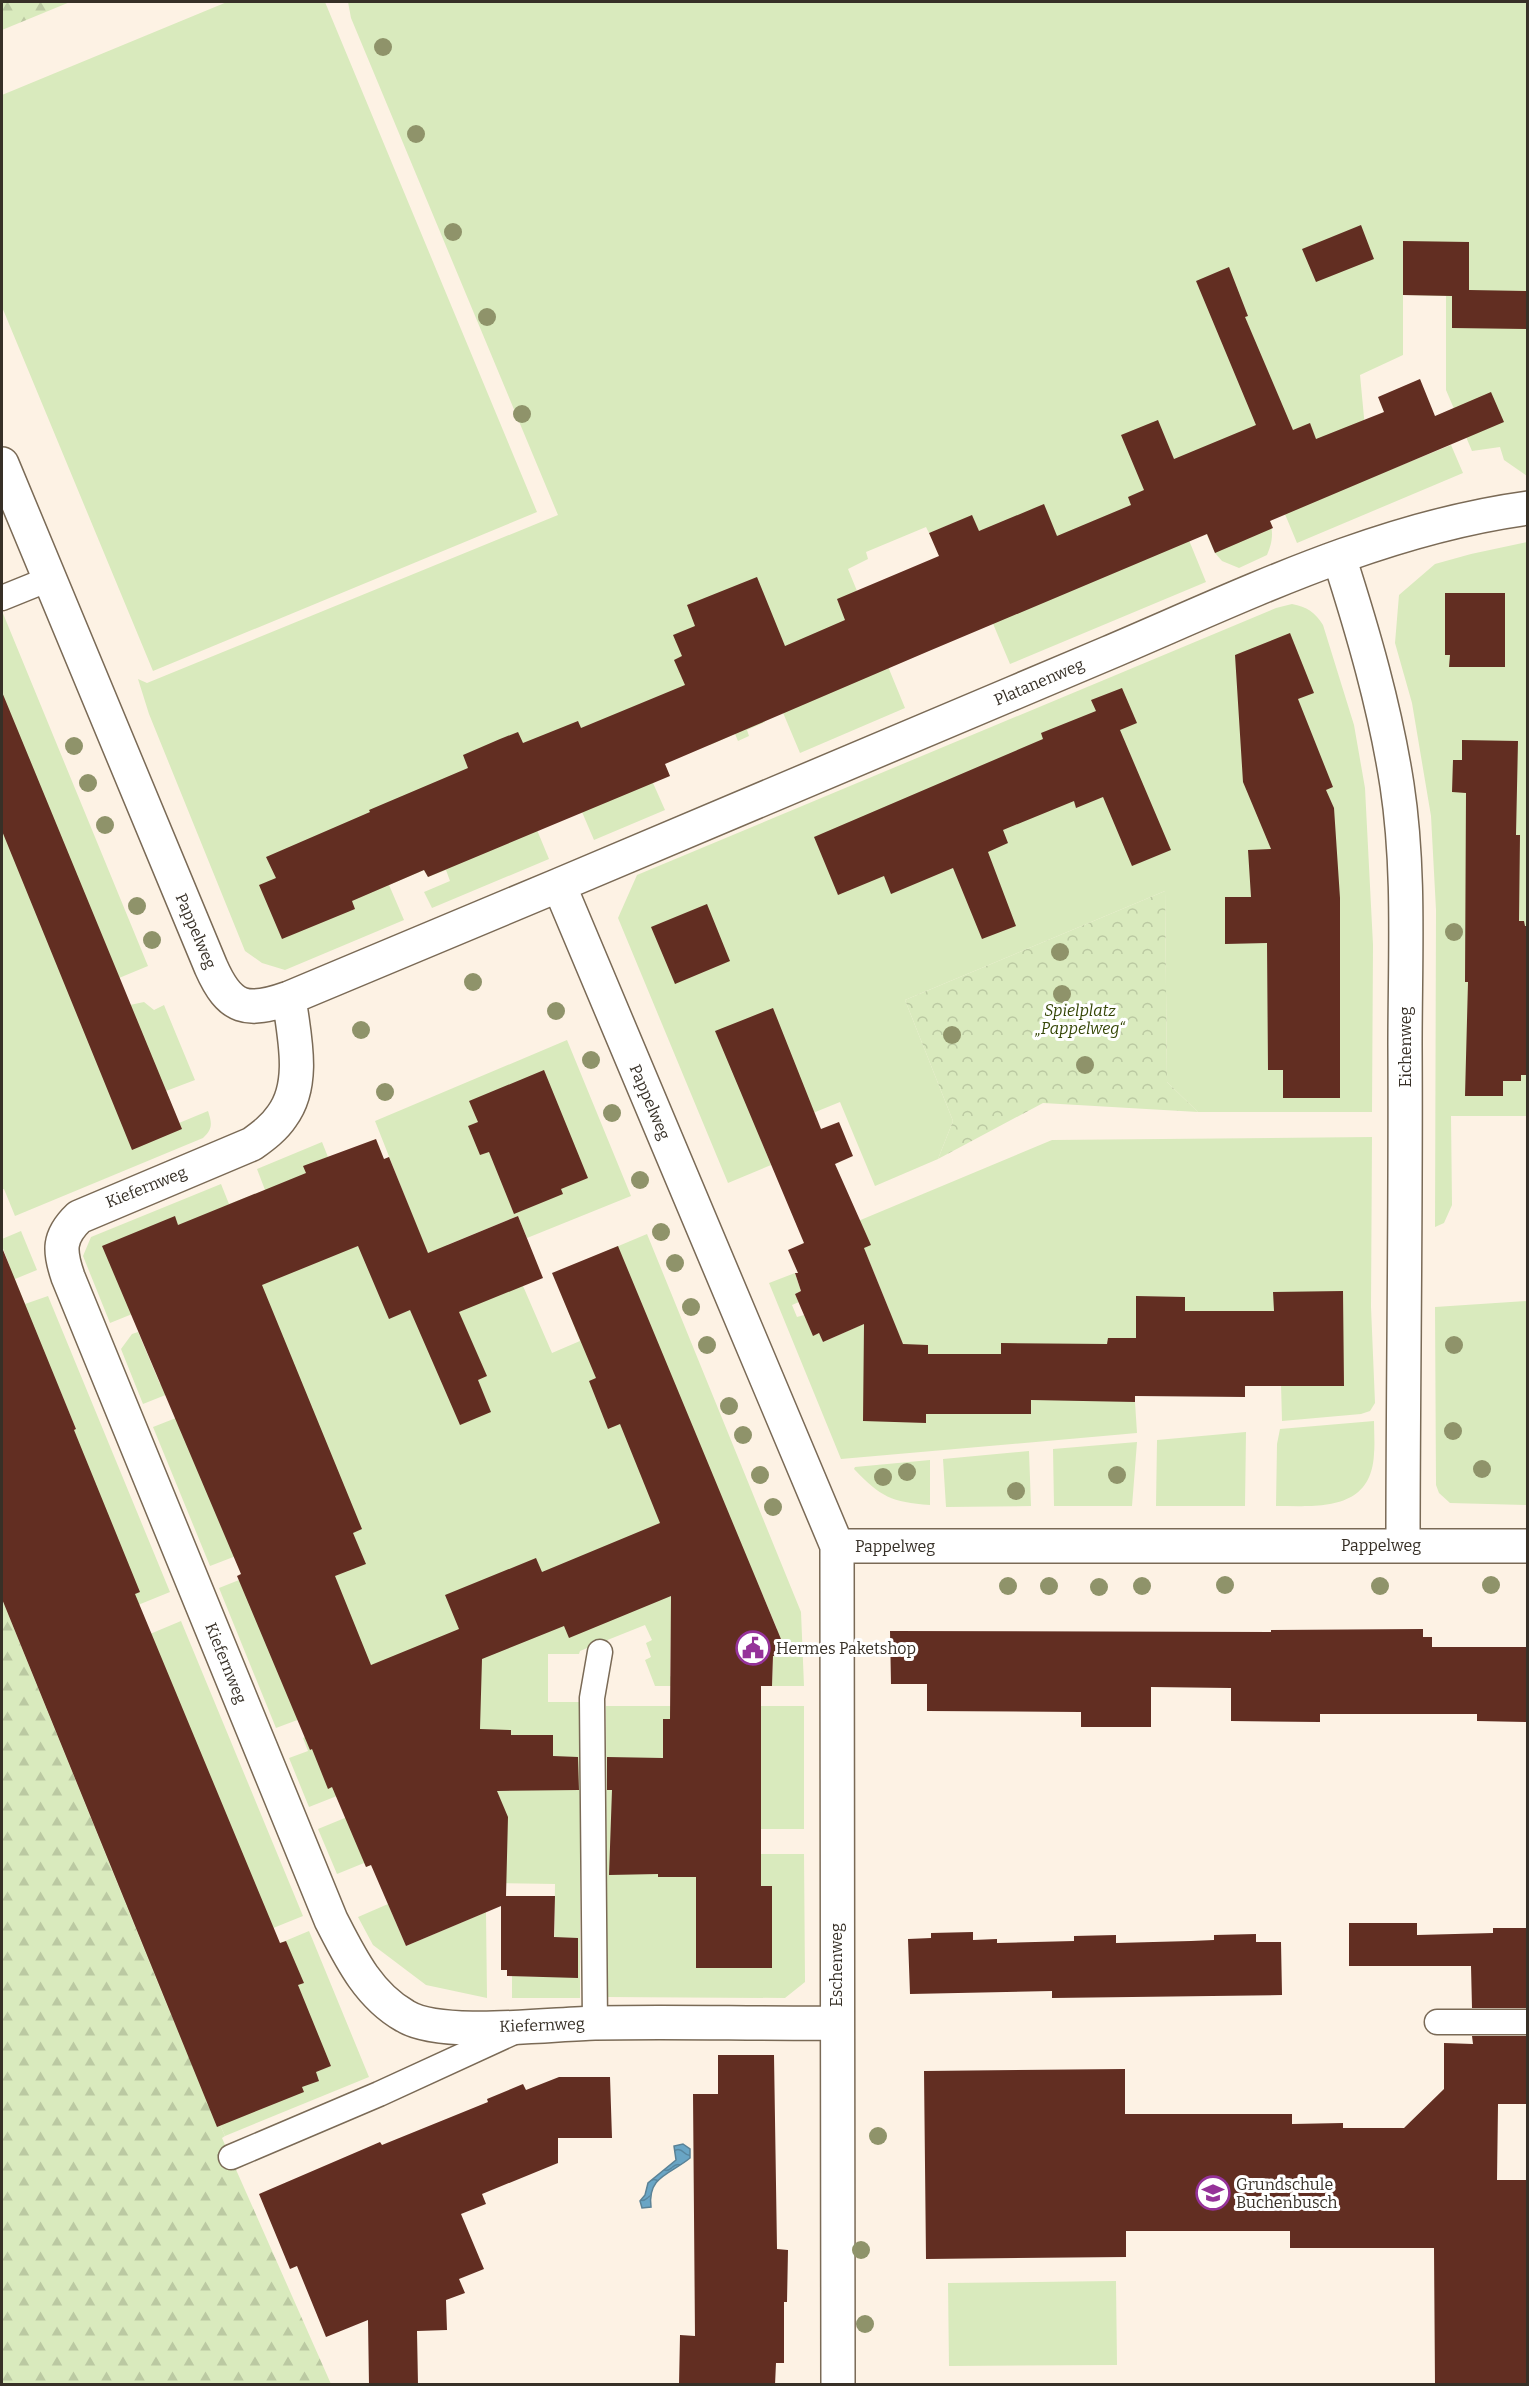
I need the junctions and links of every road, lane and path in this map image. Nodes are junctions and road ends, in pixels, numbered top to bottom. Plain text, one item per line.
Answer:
1 (2, 464) edge
2 (1527, 508) edge
3 (1339, 557) junction
4 (49, 579) junction
5 (2, 598) edge
6 (559, 885) junction
7 (289, 998) junction
8 (1403, 1545) junction
9 (837, 1546) junction
10 (1527, 1546) edge
11 (600, 1652) dead end
12 (1437, 2022) dead end
13 (1527, 2022) edge
14 (595, 2023) junction
15 (837, 2023) junction
16 (524, 2027) junction
17 (231, 2157) dead end
18 (838, 2385) edge

1 - 4 street, Pappelweg
2 - 3 street, Platanenweg
3 - 6 street, Platanenweg
3 - 8 street, Eichenweg
4 - 5 lane
4 - 7 street, Pappelweg
6 - 7 street, Pappelweg
6 - 9 street, Pappelweg
7 - 16 street, Kiefernweg
8 - 9 street, Pappelweg
8 - 10 street, Pappelweg
9 - 15 street, Eschenweg
11 - 14 lane
12 - 13 lane
14 - 15 street, Kiefernweg
14 - 16 street, Kiefernweg
15 - 18 street, Eschenweg
16 - 17 lane

